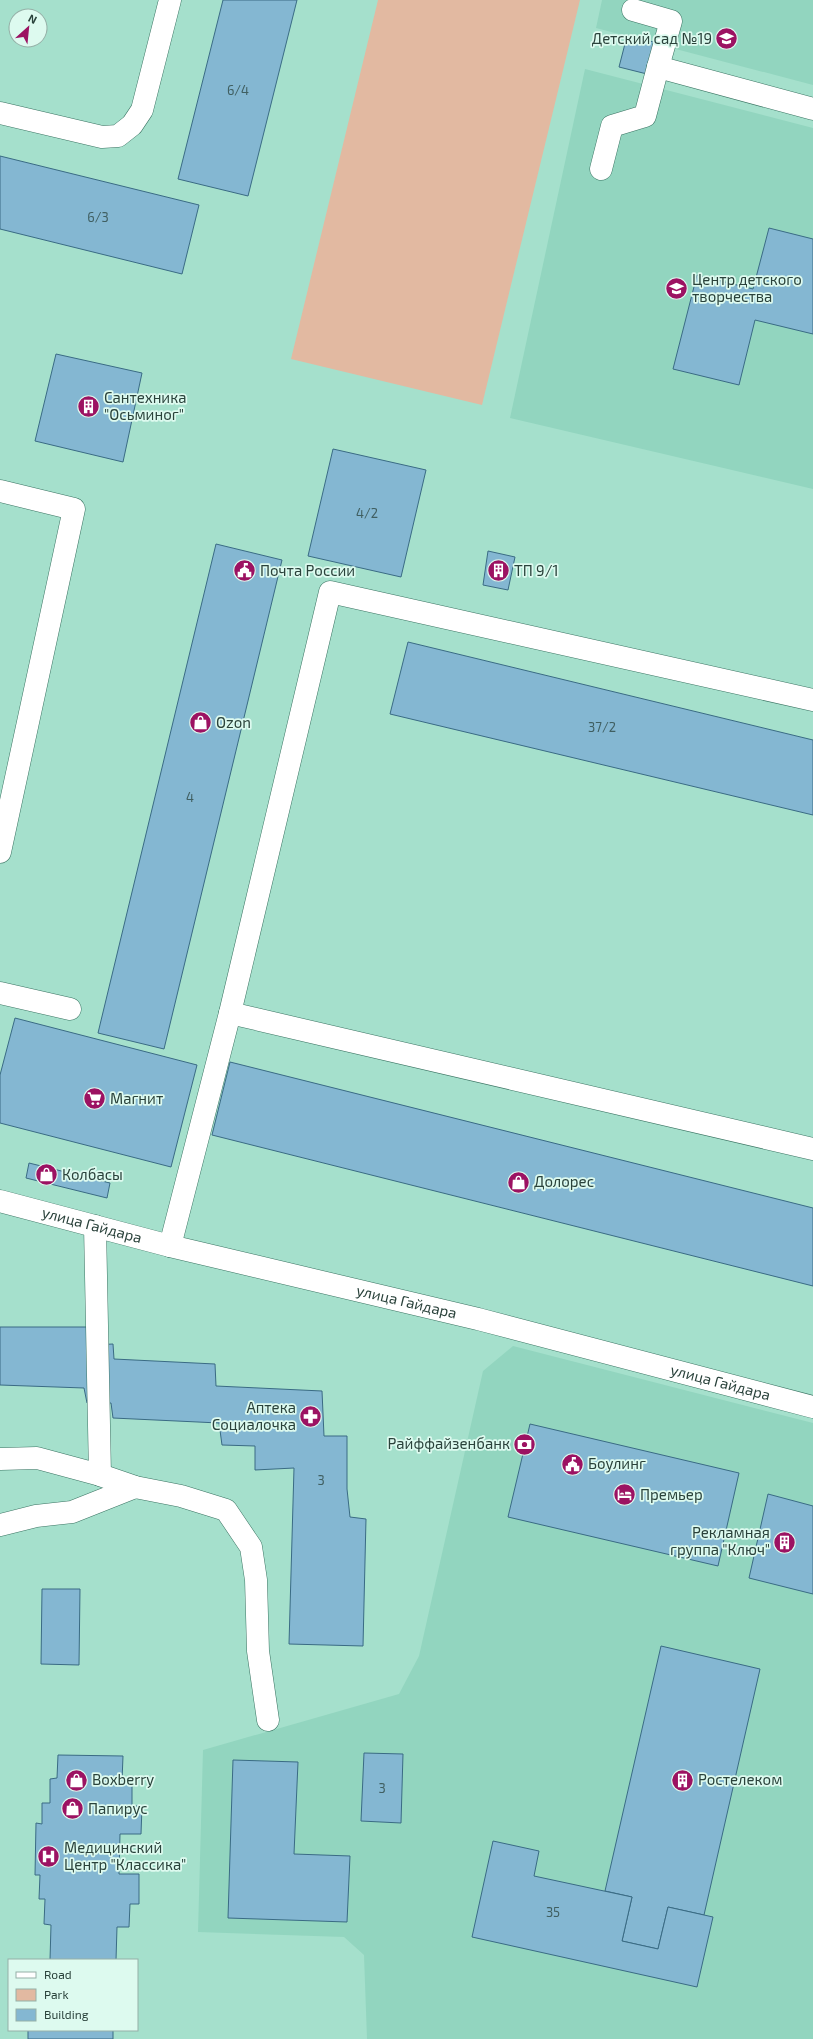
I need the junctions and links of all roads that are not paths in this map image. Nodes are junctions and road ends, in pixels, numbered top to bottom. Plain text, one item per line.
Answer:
1 (170, 0) edge
2 (633, 10) dead end
3 (658, 67) junction
4 (813, 109) edge
5 (0, 112) edge
6 (601, 168) dead end
7 (0, 491) edge
8 (813, 700) edge
9 (0, 852) edge
10 (0, 993) edge
11 (70, 1009) dead end
12 (230, 1013) junction
13 (813, 1148) edge
14 (0, 1201) edge
15 (96, 1226) junction
16 (170, 1246) junction
17 (813, 1407) edge
18 (0, 1459) edge
19 (100, 1475) junction
20 (135, 1487) junction
21 (0, 1525) edge
22 (268, 1720) dead end

1 - 5 street
2 - 3 street
3 - 4 street
3 - 6 street
7 - 9 street
8 - 12 street
10 - 11 street
12 - 13 street
12 - 16 street
14 - 15 street, улица Гайдара
15 - 16 street, улица Гайдара
15 - 19 street
16 - 17 street, улица Гайдара
18 - 19 street
19 - 20 street
20 - 21 street
20 - 22 street

